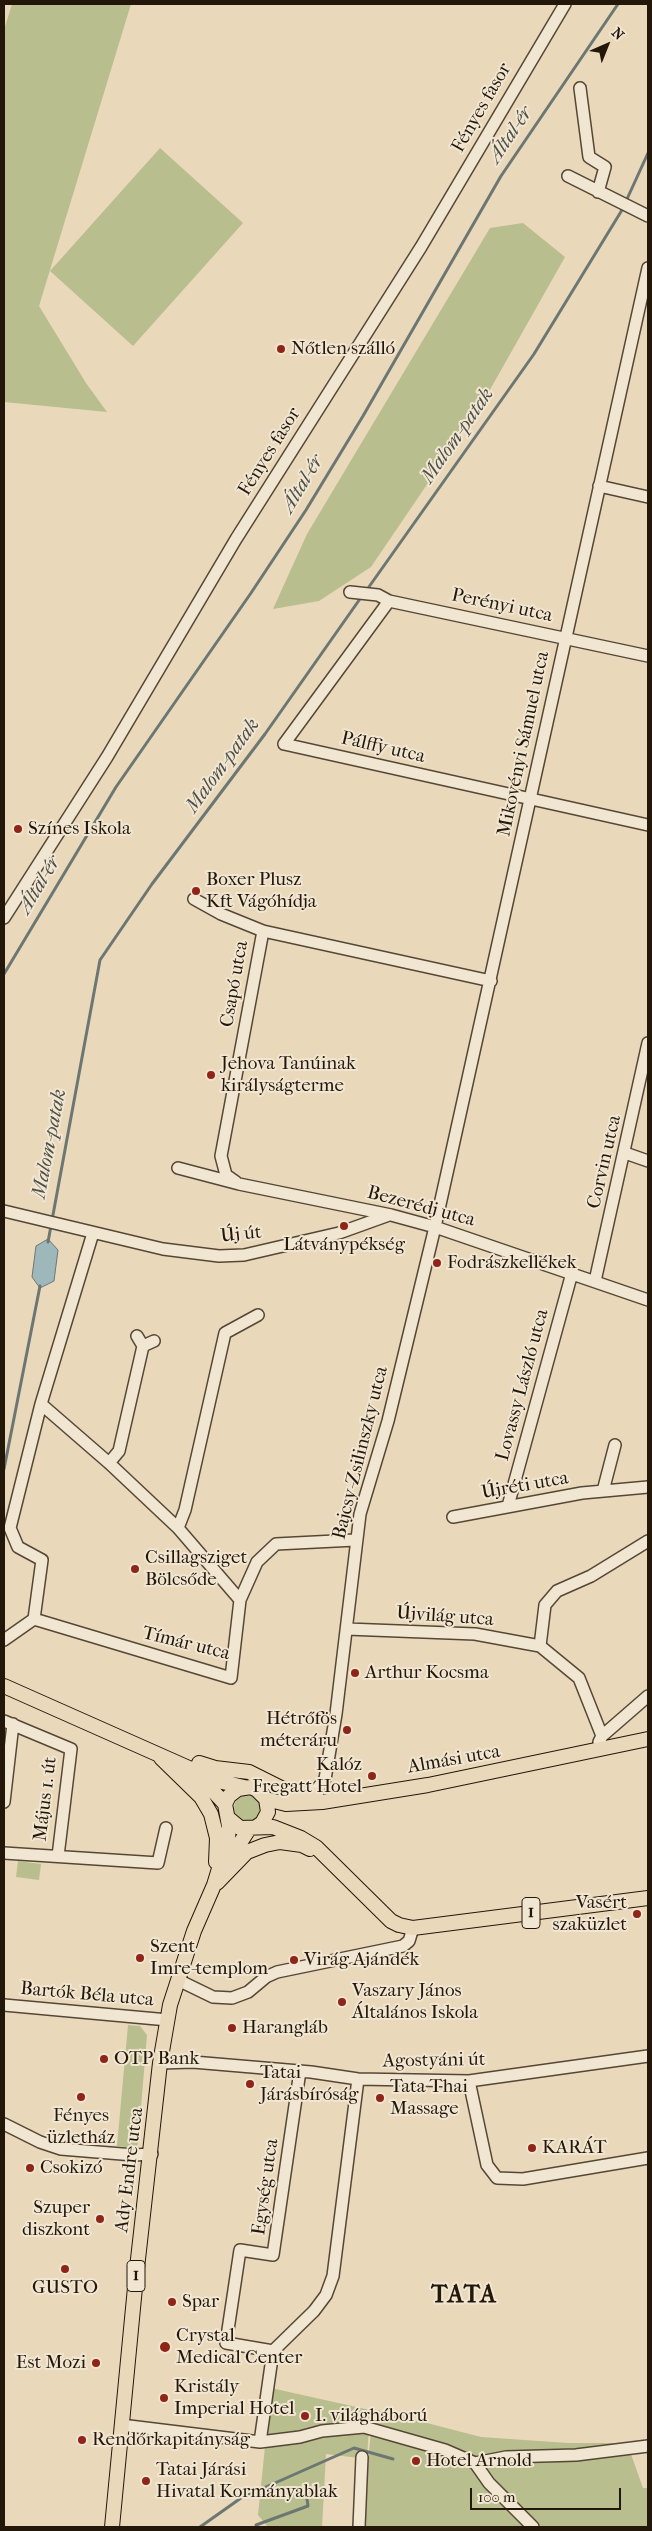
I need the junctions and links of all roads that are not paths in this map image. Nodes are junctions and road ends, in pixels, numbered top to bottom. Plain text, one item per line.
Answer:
1 (565, 4) edge
2 (580, 88) dead end
3 (568, 176) dead end
4 (598, 192) junction
5 (648, 216) edge
6 (648, 268) edge
7 (600, 486) junction
8 (648, 497) edge
9 (350, 592) dead end
10 (389, 601) junction
11 (565, 637) junction
12 (648, 656) edge
13 (531, 800) junction
14 (648, 825) edge
15 (194, 899) dead end
16 (4, 918) edge
17 (263, 931) junction
18 (491, 981) junction
19 (648, 1048) edge
20 (625, 1153) junction
21 (648, 1160) edge
22 (178, 1168) dead end
23 (239, 1184) junction
24 (4, 1211) edge
25 (390, 1215) junction
26 (436, 1227) junction
27 (93, 1233) junction
28 (572, 1273) junction
29 (595, 1281) junction
30 (648, 1300) edge
31 (258, 1315) dead end
32 (137, 1336) dead end
33 (154, 1341) dead end
34 (143, 1346) junction
35 (41, 1404) junction
36 (615, 1445) dead end
37 (109, 1463) junction
38 (648, 1486) edge
39 (603, 1491) junction
40 (508, 1506) junction
41 (453, 1517) dead end
42 (178, 1528) junction
43 (356, 1540) junction
44 (648, 1541) edge
45 (240, 1600) junction
46 (34, 1620) junction
47 (347, 1629) junction
48 (4, 1640) edge
49 (540, 1646) junction
50 (4, 1686) edge
51 (648, 1696) edge
52 (8, 1722) edge
53 (602, 1736) junction
54 (648, 1739) edge
55 (594, 1750) junction
56 (157, 1754) junction
57 (325, 1780) junction
58 (244, 1787) junction
59 (305, 1795) junction
60 (335, 1795) junction
61 (360, 1796) junction
62 (266, 1799) junction
63 (4, 1802) edge
64 (226, 1811) junction
65 (166, 1828) dead end
66 (253, 1828) junction
67 (4, 1853) edge
68 (58, 1856) junction
69 (334, 1863) junction
70 (214, 1885) junction
71 (648, 1898) edge
72 (413, 1928) junction
73 (178, 1980) junction
74 (4, 2005) edge
75 (168, 2020) junction
76 (648, 2056) edge
77 (160, 2063) junction
78 (300, 2071) junction
79 (358, 2079) junction
80 (469, 2081) junction
81 (4, 2124) edge
82 (152, 2154) junction
83 (648, 2158) edge
84 (273, 2351) junction
85 (121, 2425) junction
86 (260, 2442) junction
87 (648, 2446) edge
88 (362, 2456) dead end
89 (475, 2463) junction
90 (112, 2527) edge
91 (359, 2527) edge
92 (533, 2527) edge

1 - 16 street, Fényes fasor
2 - 4 street
3 - 4 street
4 - 5 street
6 - 7 street, Mikovényi Sámuel utca
7 - 8 street
7 - 11 street, Mikovényi Sámuel utca
9 - 10 street, Perényi utca
10 - 11 street, Perényi utca
10 - 13 street, Pálffy utca
11 - 12 street, Perényi utca
11 - 13 street, Mikovényi Sámuel utca
13 - 14 street, Pálffy utca
13 - 18 street, Mikovényi Sámuel utca
15 - 17 street, Csapó utca
17 - 18 street, Csapó utca
17 - 23 street, Csapó utca
18 - 26 street, Mikovényi Sámuel utca
19 - 20 street, Corvin utca
20 - 21 street
20 - 29 street, Corvin utca
22 - 23 street, Bezerédj utca
23 - 25 street, Bezerédj utca
24 - 27 street, Új út
25 - 26 street, Bezerédj utca
25 - 27 street, Új út
26 - 28 street, Bezerédj utca
26 - 43 street, Bajcsy-Zsilinszky utca
27 - 35 street
28 - 29 street, Bezerédj utca
28 - 40 street, Lovassy László utca
29 - 30 street, Bezerédj utca
31 - 42 street
32 - 34 street
33 - 34 street
34 - 37 street
35 - 37 street
35 - 46 street
36 - 39 street
37 - 42 street
38 - 39 street, Újréti utca
39 - 40 street, Újréti utca
40 - 41 street, Újréti utca
42 - 45 street
43 - 45 street, Tímár utca
43 - 47 street, Bajcsy-Zsilinszky utca
44 - 49 street
45 - 46 street, Tímár utca
46 - 48 street
47 - 49 street, Újvilág utca
47 - 57 street, Bajcsy-Zsilinszky utca
49 - 53 street, Újvilág utca
50 - 56 main road
51 - 53 street
52 - 63 street, Május 1. út
52 - 68 street, Május 1. út
53 - 55 street
54 - 55 main road, Almási utca
55 - 61 main road, Almási utca
56 - 58 main road
56 - 59 main road
56 - 64 main road
56 - 70 main road
57 - 59 street
57 - 60 street
58 - 62 main road
58 - 64 main road
59 - 60 main road
60 - 61 main road
61 - 62 main road, Almási utca
62 - 66 main road, 1
64 - 66 main road, 1
64 - 70 main road, 1
65 - 68 street, Május 1. út
66 - 69 main road, 1
66 - 70 main road, 1
67 - 68 street, Május 1. út
69 - 70 main road, 1
69 - 72 main road, 1
70 - 73 main road, Ady Endre utca / 1
71 - 72 main road, 1
72 - 73 street
73 - 75 main road, Ady Endre utca / 1
74 - 75 street, Bartók Béla utca
75 - 77 main road, Ady Endre utca / 1
76 - 80 street, Agostyáni út
77 - 78 street, Agostyáni út
77 - 82 main road, Ady Endre utca / 1
78 - 79 street, Agostyáni út
78 - 84 street, Egység utca
79 - 80 street, Agostyáni út
79 - 84 street
80 - 83 street
81 - 82 street
82 - 85 main road, Ady Endre utca / 1
84 - 86 street
85 - 86 street
85 - 90 main road, Ady Endre utca / 1
86 - 89 street
87 - 89 street
88 - 91 street
89 - 92 street

